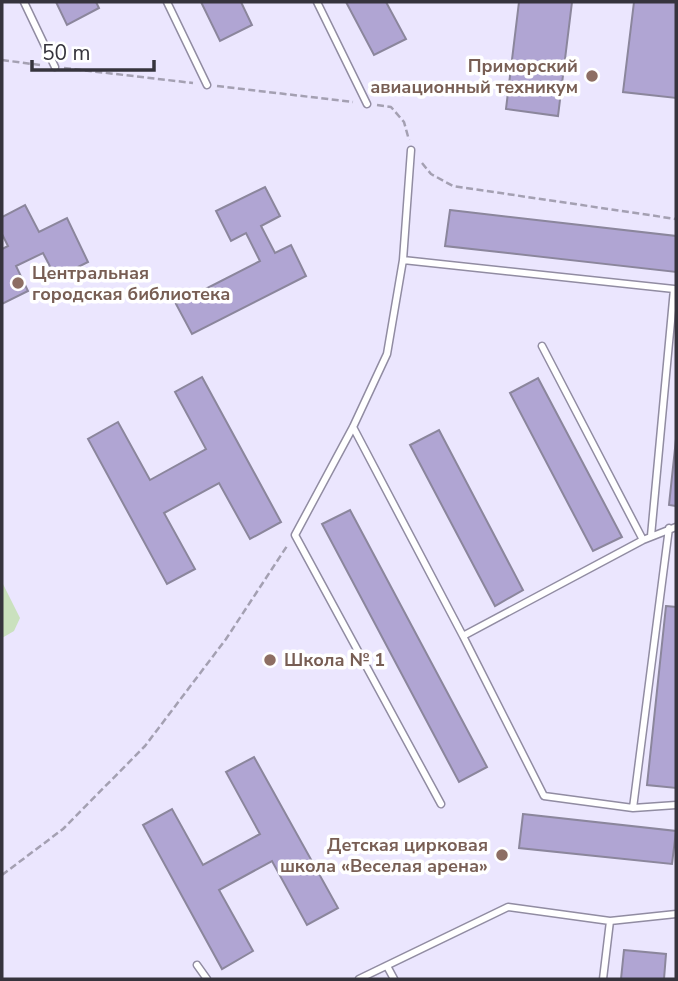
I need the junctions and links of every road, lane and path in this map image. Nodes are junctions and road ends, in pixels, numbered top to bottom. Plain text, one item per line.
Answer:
1 (23, 2) edge
2 (167, 2) edge
3 (317, 2) edge
4 (2, 60) edge
5 (55, 66) junction
6 (207, 85) junction
7 (367, 104) junction
8 (411, 150) junction
9 (676, 219) edge
10 (402, 260) junction
11 (675, 288) edge
12 (542, 346) dead end
13 (353, 426) junction
14 (673, 527) edge
15 (295, 535) junction
16 (651, 536) junction
17 (643, 540) junction
18 (463, 636) junction
19 (441, 804) dead end
20 (676, 805) edge
21 (633, 808) junction
22 (2, 875) edge
23 (676, 914) edge
24 (610, 921) junction
25 (197, 965) dead end
26 (387, 965) junction
27 (208, 979) edge
28 (359, 979) edge
29 (394, 979) edge
30 (603, 979) edge

1 - 5 lane
2 - 6 lane
3 - 7 lane
4 - 5 path
5 - 6 path
6 - 7 path
7 - 8 path
8 - 9 path
8 - 10 lane
10 - 11 lane
10 - 13 lane
11 - 16 lane
12 - 17 lane
13 - 15 lane
13 - 18 lane
14 - 16 lane
14 - 21 lane
15 - 19 lane
15 - 22 path
16 - 17 lane
17 - 18 lane
18 - 21 lane
20 - 21 lane
23 - 24 lane
24 - 26 lane
24 - 30 lane
25 - 27 lane
26 - 28 lane
26 - 29 lane

